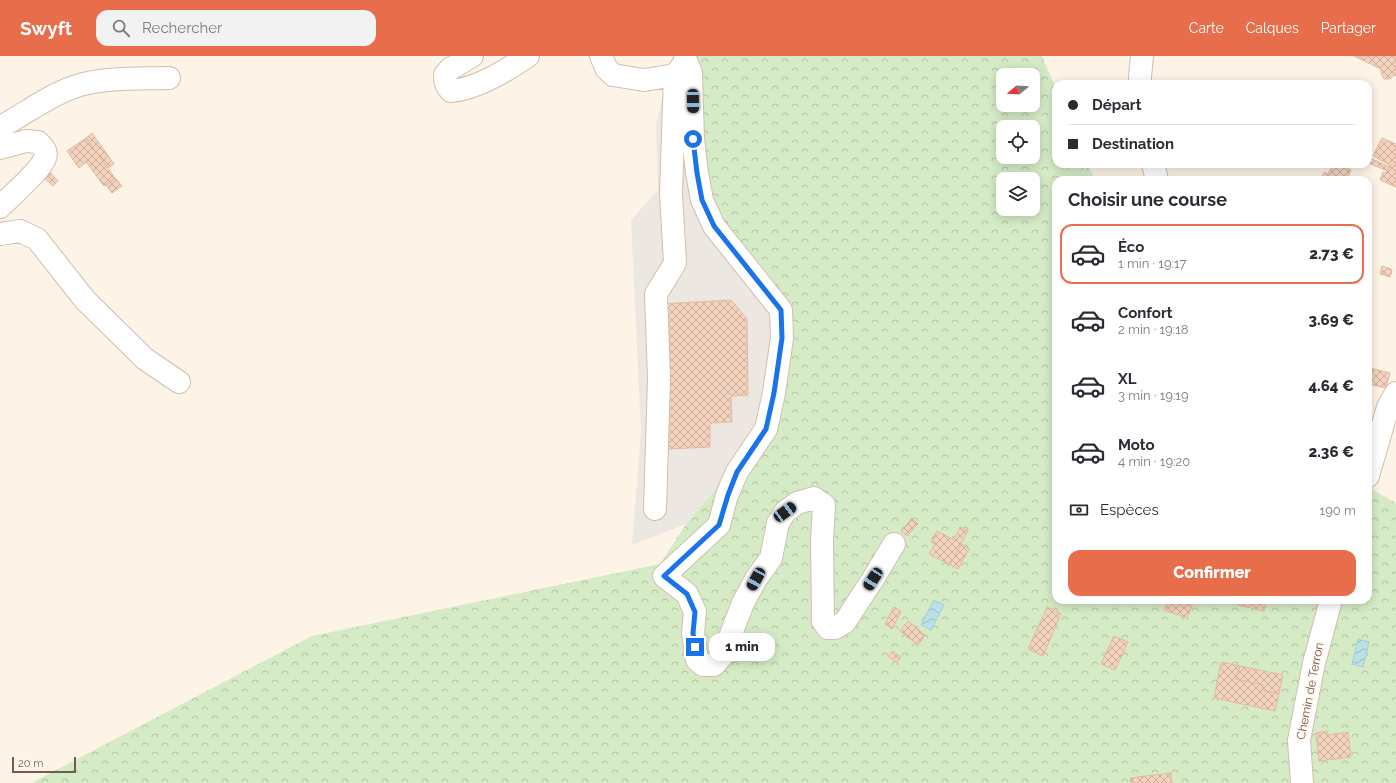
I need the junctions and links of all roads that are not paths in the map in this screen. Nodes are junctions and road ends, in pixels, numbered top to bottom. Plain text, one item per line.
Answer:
1 (472, 56) edge
2 (528, 56) edge
3 (601, 56) edge
4 (1142, 56) edge
5 (682, 64) edge
6 (169, 78) dead end
7 (1140, 80) edge
8 (0, 126) edge
9 (0, 148) edge
10 (2, 205) edge
11 (0, 234) edge
12 (178, 382) dead end
13 (1396, 393) edge
14 (1372, 462) edge
15 (655, 509) dead end
16 (894, 544) dead end
17 (1330, 604) edge
18 (1302, 783) edge

1 - 2 street
3 - 5 street
4 - 7 street
5 - 15 street
5 - 16 street
6 - 8 street
9 - 10 street
11 - 12 street
13 - 14 street
17 - 18 street, Chemin de Terron

